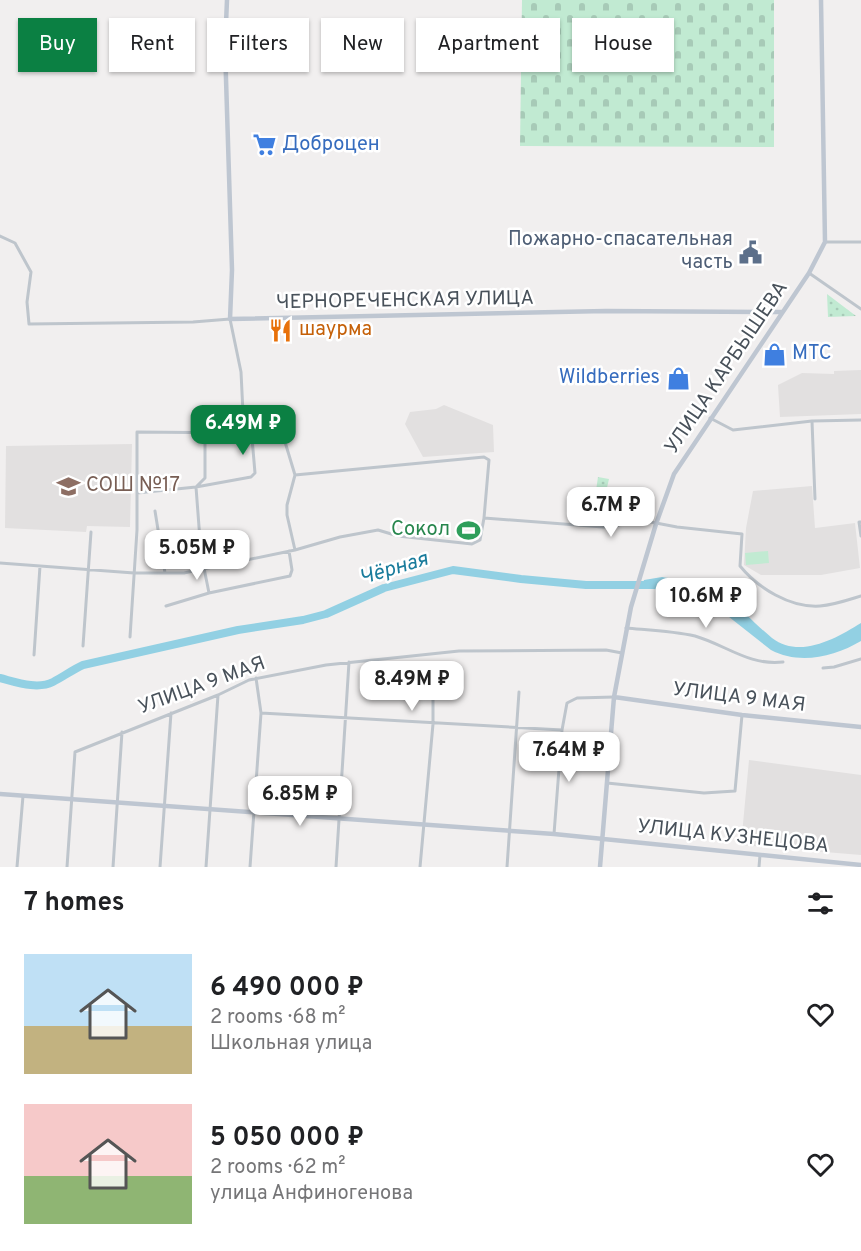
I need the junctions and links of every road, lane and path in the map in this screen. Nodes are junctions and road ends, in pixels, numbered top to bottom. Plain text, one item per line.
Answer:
1 (227, 0) edge
2 (821, 0) edge
3 (0, 236) edge
4 (825, 242) junction
5 (861, 242) edge
6 (808, 273) junction
7 (861, 309) edge
8 (782, 312) junction
9 (230, 319) junction
10 (710, 418) junction
11 (861, 420) edge
12 (812, 421) junction
13 (205, 432) junction
14 (244, 433) junction
15 (252, 438) junction
16 (295, 475) junction
17 (205, 478) junction
18 (216, 483) junction
19 (196, 487) junction
20 (137, 493) junction
21 (814, 499) dead end
22 (155, 511) dead end
23 (484, 518) junction
24 (860, 522) edge
25 (656, 524) junction
26 (91, 532) dead end
27 (399, 532) dead end
28 (394, 534) junction
29 (861, 536) edge
30 (295, 550) junction
31 (289, 551) junction
32 (0, 563) edge
33 (40, 566) junction
34 (88, 569) junction
35 (204, 569) junction
36 (134, 573) junction
37 (165, 573) junction
38 (209, 593) junction
39 (861, 596) edge
40 (166, 606) dead end
41 (626, 628) junction
42 (130, 637) dead end
43 (83, 646) dead end
44 (622, 653) junction
45 (34, 655) dead end
46 (861, 659) edge
47 (350, 662) junction
48 (783, 662) dead end
49 (823, 668) dead end
50 (256, 678) junction
51 (519, 692) dead end
52 (218, 695) junction
53 (433, 696) dead end
54 (614, 697) junction
55 (171, 713) junction
56 (261, 713) junction
57 (742, 715) junction
58 (347, 717) junction
59 (433, 724) junction
60 (861, 727) edge
61 (516, 728) junction
62 (562, 730) junction
63 (122, 732) junction
64 (607, 783) junction
65 (0, 794) edge
66 (23, 796) junction
67 (73, 799) junction
68 (118, 802) junction
69 (165, 805) junction
70 (210, 808) junction
71 (255, 812) junction
72 (339, 818) junction
73 (423, 824) junction
74 (510, 831) junction
75 (554, 834) junction
76 (603, 838) junction
77 (760, 855) junction
78 (861, 865) edge
79 (17, 867) edge
80 (68, 867) edge
81 (113, 867) edge
82 (160, 867) edge
83 (206, 867) edge
84 (250, 867) edge
85 (336, 867) edge
86 (420, 867) edge
87 (507, 867) edge
88 (600, 867) edge
89 (759, 867) edge

1 - 9 main road
2 - 4 main road
3 - 9 street, ЧЕРНОРЕЧЕНСКАЯ УЛИЦА
4 - 5 street
4 - 6 main road, УЛИЦА КАРБЫШЕВА
6 - 7 street
6 - 8 main road, УЛИЦА КАРБЫШЕВА
8 - 9 main road, ЧЕРНОРЕЧЕНСКАЯ УЛИЦА
8 - 10 main road, УЛИЦА КАРБЫШЕВА
9 - 14 street
10 - 12 street
10 - 25 main road, УЛИЦА КАРБЫШЕВА
11 - 12 street
12 - 21 street
13 - 14 street
13 - 17 street
13 - 20 street
14 - 15 street
15 - 16 street
15 - 18 street
16 - 23 street
16 - 30 street
17 - 18 street
17 - 19 street
18 - 19 street
19 - 20 street
19 - 35 street
20 - 36 street
22 - 37 street
23 - 25 street
23 - 28 street
24 - 29 street
25 - 39 street
25 - 41 main road, УЛИЦА КАРБЫШЕВА
26 - 34 street
27 - 28 street
28 - 30 street
30 - 31 street
31 - 35 street
31 - 38 street
32 - 33 street
33 - 34 street
33 - 45 street
34 - 36 street
34 - 43 street
35 - 37 street
35 - 38 street
36 - 37 street
36 - 42 street
38 - 40 street
41 - 44 main road, УЛИЦА КАРБЫШЕВА
41 - 48 street
44 - 47 street, УЛИЦА 9 МАЯ
44 - 54 main road, УЛИЦА КАРБЫШЕВА
46 - 49 street
47 - 50 street, УЛИЦА 9 МАЯ
47 - 58 street
50 - 52 street, УЛИЦА 9 МАЯ
50 - 56 street
51 - 61 street
52 - 55 street, УЛИЦА 9 МАЯ
52 - 70 street
53 - 59 street
54 - 57 main road, УЛИЦА 9 МАЯ
54 - 62 street
54 - 64 main road, УЛИЦА КАРБЫШЕВА
55 - 63 street, УЛИЦА 9 МАЯ
55 - 69 street
56 - 58 street
56 - 71 street
57 - 60 main road, УЛИЦА 9 МАЯ
57 - 64 street
58 - 59 street
58 - 72 street
59 - 61 street
59 - 73 street
61 - 62 street
61 - 74 street
62 - 75 street
63 - 67 street, УЛИЦА 9 МАЯ
63 - 68 street
64 - 76 main road, УЛИЦА КАРБЫШЕВА
65 - 66 main road, УЛИЦА КУЗНЕЦОВА
66 - 67 main road, УЛИЦА КУЗНЕЦОВА
66 - 79 street
67 - 68 main road, УЛИЦА КУЗНЕЦОВА
67 - 80 street
68 - 69 main road, УЛИЦА КУЗНЕЦОВА
68 - 81 street
69 - 70 main road, УЛИЦА КУЗНЕЦОВА
69 - 82 street
70 - 71 main road, УЛИЦА КУЗНЕЦОВА
70 - 83 street
71 - 72 main road, УЛИЦА КУЗНЕЦОВА
71 - 84 street
72 - 73 main road, УЛИЦА КУЗНЕЦОВА
72 - 85 street
73 - 74 main road, УЛИЦА КУЗНЕЦОВА
73 - 86 street
74 - 75 main road, УЛИЦА КУЗНЕЦОВА
74 - 87 street
75 - 76 main road, УЛИЦА КУЗНЕЦОВА
76 - 77 main road, УЛИЦА КУЗНЕЦОВА
76 - 88 main road, УЛИЦА КАРБЫШЕВА
77 - 78 main road, УЛИЦА КУЗНЕЦОВА
77 - 89 street

